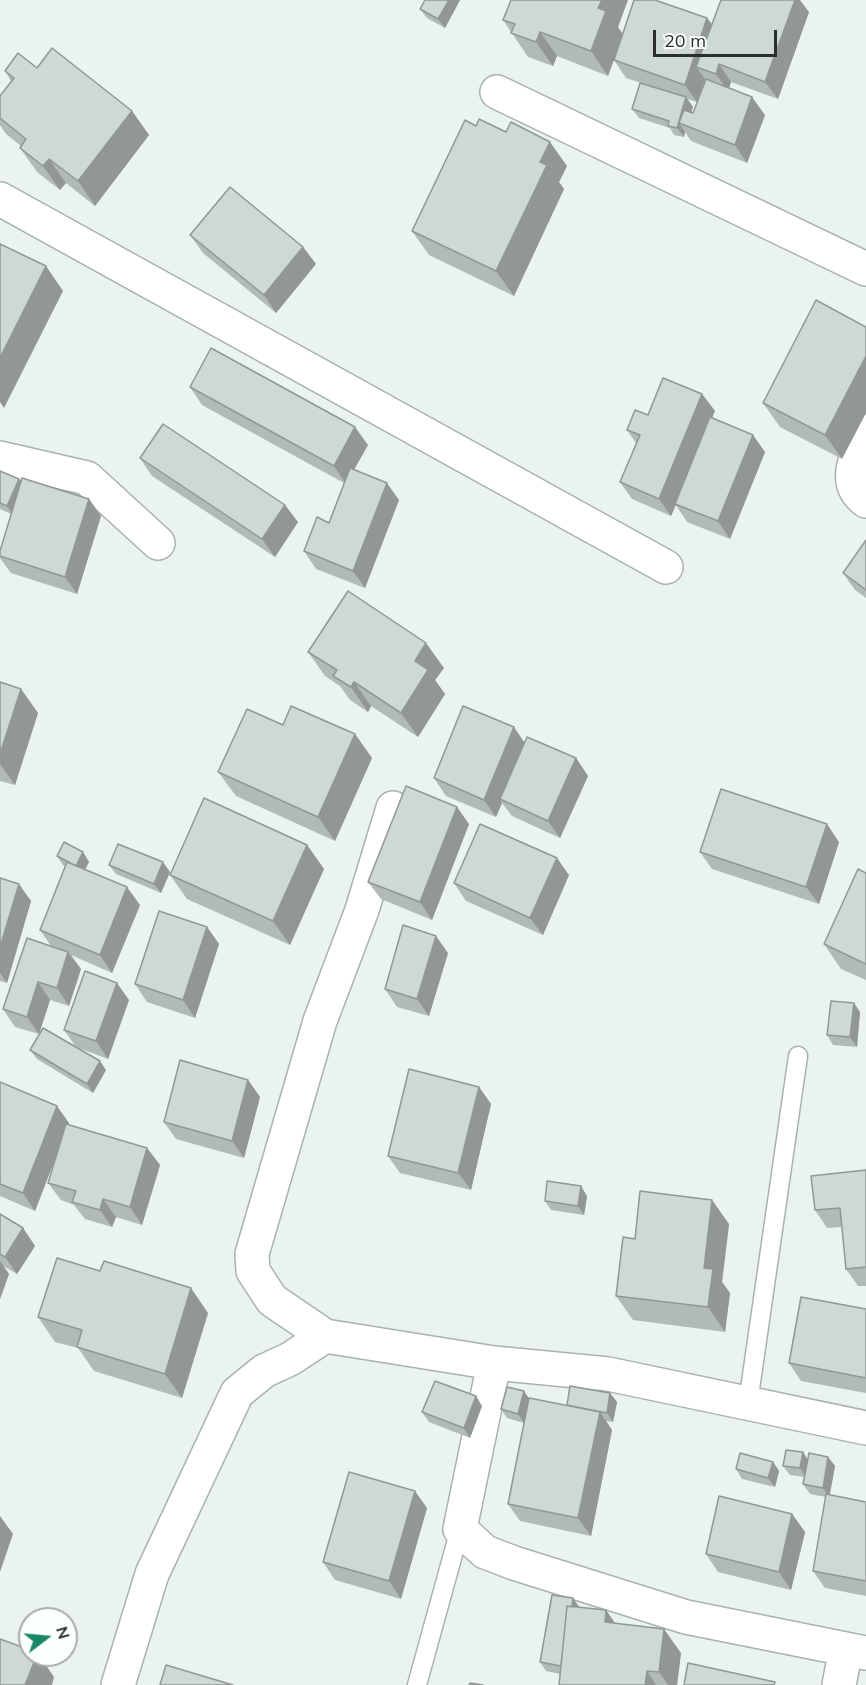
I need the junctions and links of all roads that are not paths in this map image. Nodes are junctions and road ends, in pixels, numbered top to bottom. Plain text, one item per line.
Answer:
1 (497, 92) dead end
2 (0, 199) edge
3 (866, 269) edge
4 (866, 431) edge
5 (0, 458) edge
6 (866, 501) edge
7 (158, 543) dead end
8 (666, 567) dead end
9 (393, 808) dead end
10 (798, 1056) dead end
11 (325, 1336) junction
12 (494, 1363) junction
13 (748, 1403) junction
14 (866, 1428) edge
15 (460, 1529) junction
16 (856, 1651) edge
17 (118, 1685) edge
18 (417, 1685) edge
19 (839, 1685) edge

1 - 3 street
2 - 8 street
4 - 6 street
5 - 7 street
9 - 11 street
10 - 13 lane
11 - 12 street
11 - 17 street
12 - 13 street
12 - 15 street
13 - 14 street
15 - 16 street
15 - 18 lane
16 - 19 street

